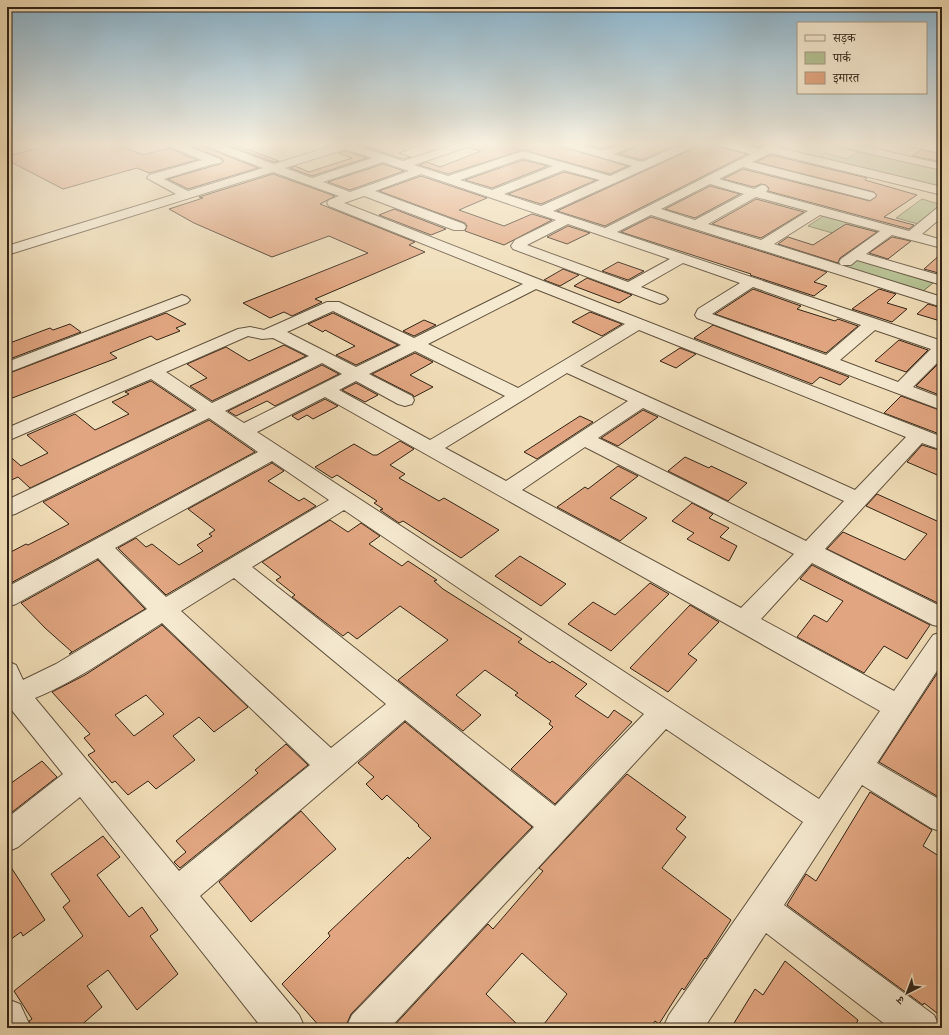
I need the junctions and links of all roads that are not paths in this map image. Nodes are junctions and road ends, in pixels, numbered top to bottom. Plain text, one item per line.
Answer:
1 (179, 191) edge
2 (199, 191) edge
3 (349, 191) edge
4 (361, 191) edge
5 (480, 191) edge
6 (500, 191) edge
7 (585, 191) edge
8 (686, 191) edge
9 (749, 191) edge
10 (758, 191) edge
11 (852, 191) edge
12 (878, 191) edge
13 (356, 193) junction
14 (755, 193) junction
15 (187, 195) junction
16 (491, 195) junction
17 (870, 196) junction
18 (650, 210) junction
19 (819, 210) junction
20 (541, 211) junction
21 (942, 211) edge
22 (840, 216) junction
23 (567, 220) junction
24 (696, 225) junction
25 (890, 230) junction
26 (605, 233) junction
27 (911, 236) junction
28 (428, 241) junction
29 (942, 244) edge
30 (763, 246) junction
31 (7, 250) edge
32 (854, 255) junction
33 (682, 258) junction
34 (836, 268) junction
35 (751, 282) junction
36 (942, 282) edge
37 (536, 283) junction
38 (629, 287) junction
39 (925, 296) junction
40 (660, 298) dead end
41 (182, 300) dead end
42 (942, 302) edge
43 (638, 323) junction
44 (872, 324) junction
45 (275, 332) junction
46 (413, 345) junction
47 (942, 348) edge
48 (323, 356) junction
49 (828, 362) junction
50 (566, 366) junction
51 (7, 368) edge
52 (153, 372) junction
53 (356, 374) junction
54 (901, 389) junction
55 (325, 390) junction
56 (518, 395) junction
57 (405, 400) dead end
58 (642, 400) junction
59 (942, 404) edge
60 (211, 411) junction
61 (242, 432) junction
62 (7, 435) edge
63 (919, 435) junction
64 (584, 439) junction
65 (942, 444) edge
66 (431, 448) junction
67 (273, 452) junction
68 (508, 490) junction
69 (858, 499) junction
70 (344, 500) junction
71 (7, 509) edge
72 (100, 547) junction
73 (808, 553) junction
74 (236, 567) junction
75 (7, 598) edge
76 (165, 611) junction
77 (942, 618) edge
78 (744, 621) junction
79 (942, 642) edge
80 (10, 688) edge
81 (405, 704) junction
82 (898, 707) junction
83 (664, 712) junction
84 (331, 766) junction
85 (857, 766) junction
86 (82, 777) junction
87 (822, 818) junction
88 (942, 818) edge
89 (556, 826) junction
90 (7, 837) edge
91 (177, 894) junction
92 (761, 910) junction
93 (286, 1028) edge
94 (365, 1028) edge
95 (682, 1028) edge
96 (921, 1028) edge

1 - 15 street
2 - 15 street
3 - 13 street
4 - 13 street
5 - 16 street
6 - 16 street
7 - 20 street
8 - 18 street
9 - 14 street
10 - 14 street
11 - 17 street
12 - 17 street
13 - 28 street
13 - 28 street
14 - 19 street
14 - 24 street
15 - 31 street
16 - 20 street
17 - 22 street
18 - 24 street
18 - 26 street
19 - 22 street
19 - 30 street
20 - 23 street
21 - 27 street
22 - 25 street
23 - 26 street
23 - 38 street
24 - 30 street
25 - 27 street
25 - 32 street
26 - 33 street
27 - 29 street
28 - 37 street
30 - 34 street
32 - 34 street
32 - 36 street
33 - 35 street
33 - 38 street
34 - 39 street
35 - 44 street
35 - 49 street
36 - 39 street
37 - 43 street
37 - 46 street
38 - 40 street
39 - 42 street
41 - 51 street
43 - 50 street
43 - 63 street
44 - 47 street
44 - 49 street
45 - 46 street
45 - 48 street
45 - 52 street
46 - 53 street
46 - 56 street
47 - 54 street
48 - 53 street
48 - 60 street
49 - 54 street
50 - 56 street
50 - 58 street
52 - 60 street
52 - 62 street
53 - 55 street
53 - 57 street
54 - 59 street
55 - 61 street
55 - 66 street
56 - 66 street
58 - 64 street
58 - 69 street
60 - 61 street
60 - 71 street
61 - 67 street
63 - 65 street
63 - 69 street
64 - 68 street
64 - 73 street
66 - 68 street
67 - 70 street
67 - 72 street
68 - 78 street
69 - 73 street
70 - 74 street
70 - 83 street
72 - 75 street
72 - 76 street
73 - 77 street
73 - 78 street
74 - 76 street
74 - 81 street
76 - 80 street
76 - 84 street
78 - 82 street
79 - 82 street
80 - 86 street
81 - 84 street
81 - 89 street
82 - 85 street
83 - 87 street
83 - 89 street
84 - 91 street
85 - 87 street
85 - 88 street
86 - 90 street
86 - 91 street
87 - 92 street
89 - 94 street
91 - 93 street
92 - 95 street
92 - 96 street

